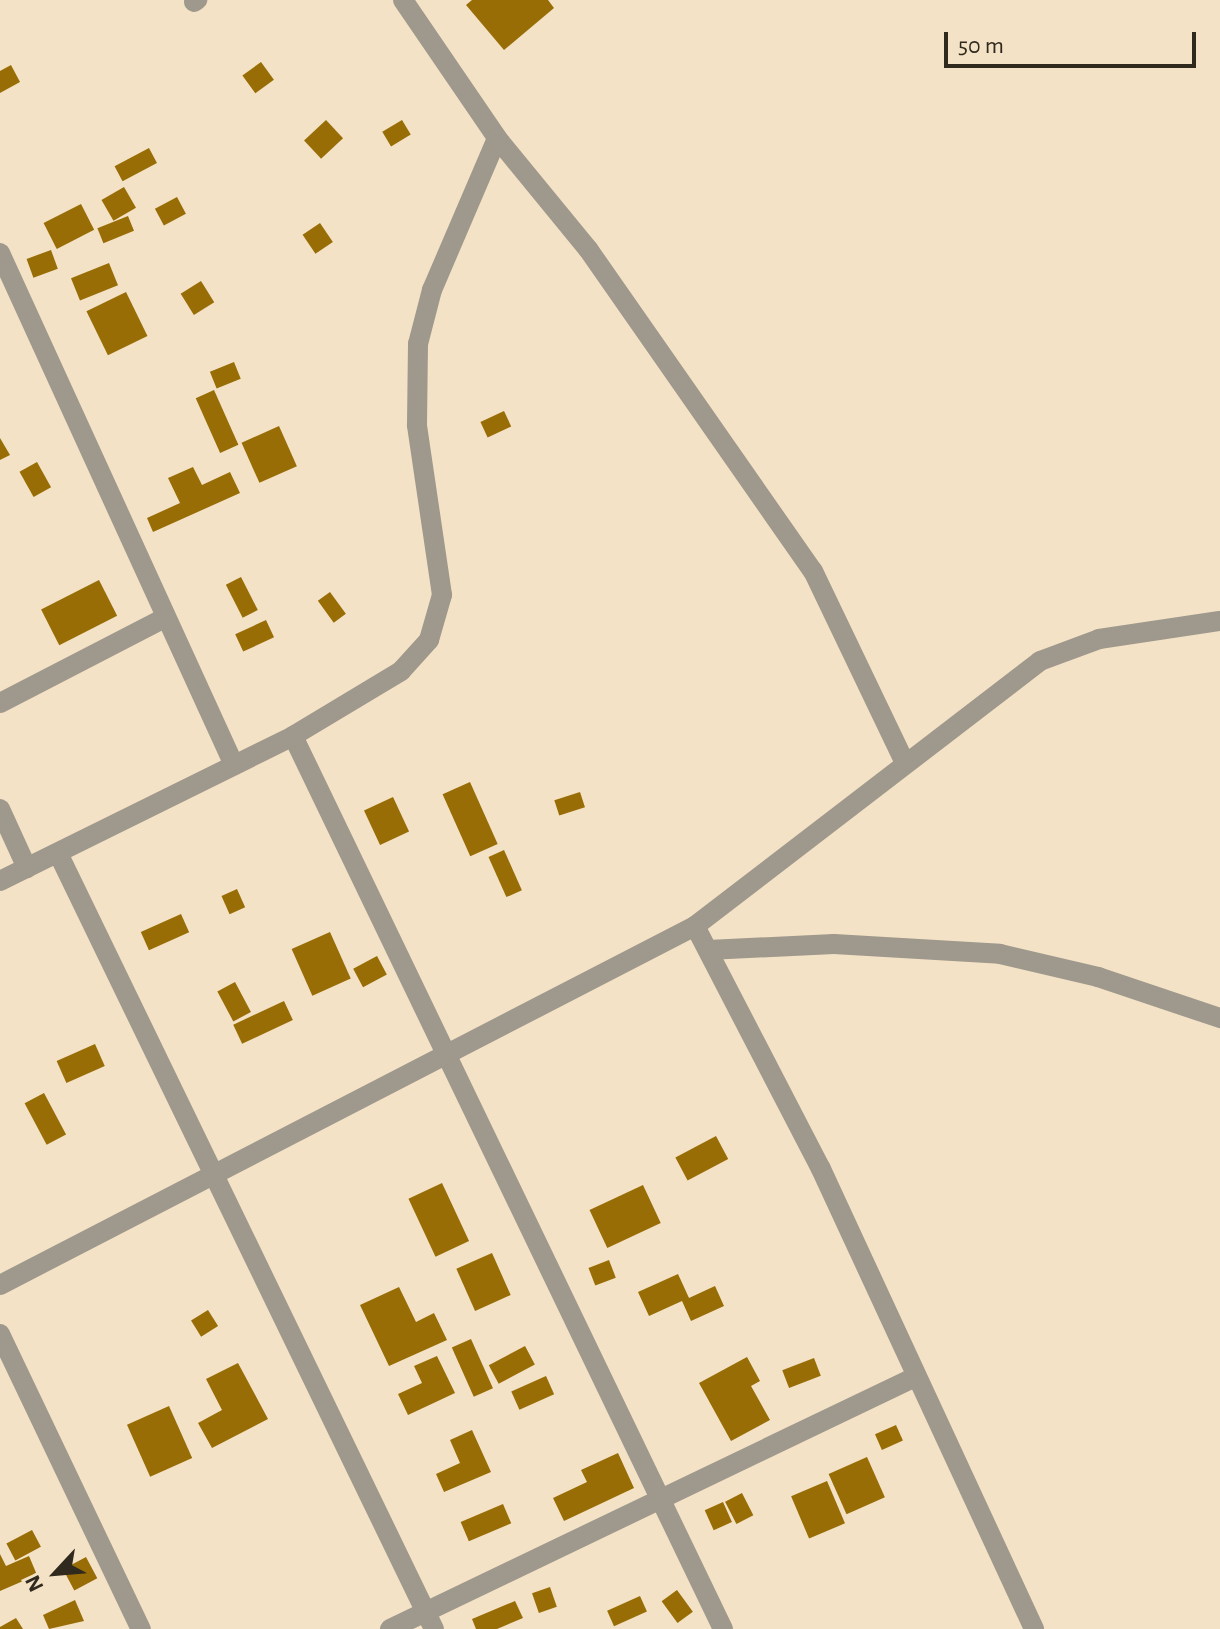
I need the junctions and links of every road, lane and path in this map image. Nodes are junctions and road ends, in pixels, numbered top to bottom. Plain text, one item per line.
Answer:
1 (403, 0) edge
2 (497, 138) junction
3 (0, 253) edge
4 (165, 618) junction
5 (1220, 621) edge
6 (0, 703) edge
7 (293, 736) junction
8 (905, 763) junction
9 (234, 765) junction
10 (0, 809) edge
11 (58, 853) junction
12 (27, 868) junction
13 (0, 881) edge
14 (695, 926) junction
15 (708, 950) junction
16 (1220, 1018) edge
17 (448, 1051) junction
18 (210, 1175) junction
19 (0, 1285) edge
20 (0, 1334) edge
21 (915, 1377) junction
22 (657, 1500) junction
23 (430, 1621) edge
24 (141, 1629) edge
25 (390, 1629) edge
26 (723, 1629) edge
27 (1034, 1629) edge

1 - 2 street
2 - 7 street
2 - 8 street
3 - 4 street
4 - 6 street
4 - 9 street
5 - 8 street
7 - 9 street
7 - 17 street
8 - 14 street
9 - 11 street
10 - 12 street
11 - 12 street
11 - 18 street
12 - 13 street
14 - 15 street
14 - 17 street
15 - 16 street
15 - 21 street
17 - 18 street
17 - 22 street
18 - 19 street
18 - 23 street
20 - 24 street
21 - 22 street
21 - 27 street
22 - 23 street
22 - 26 street
23 - 25 street

